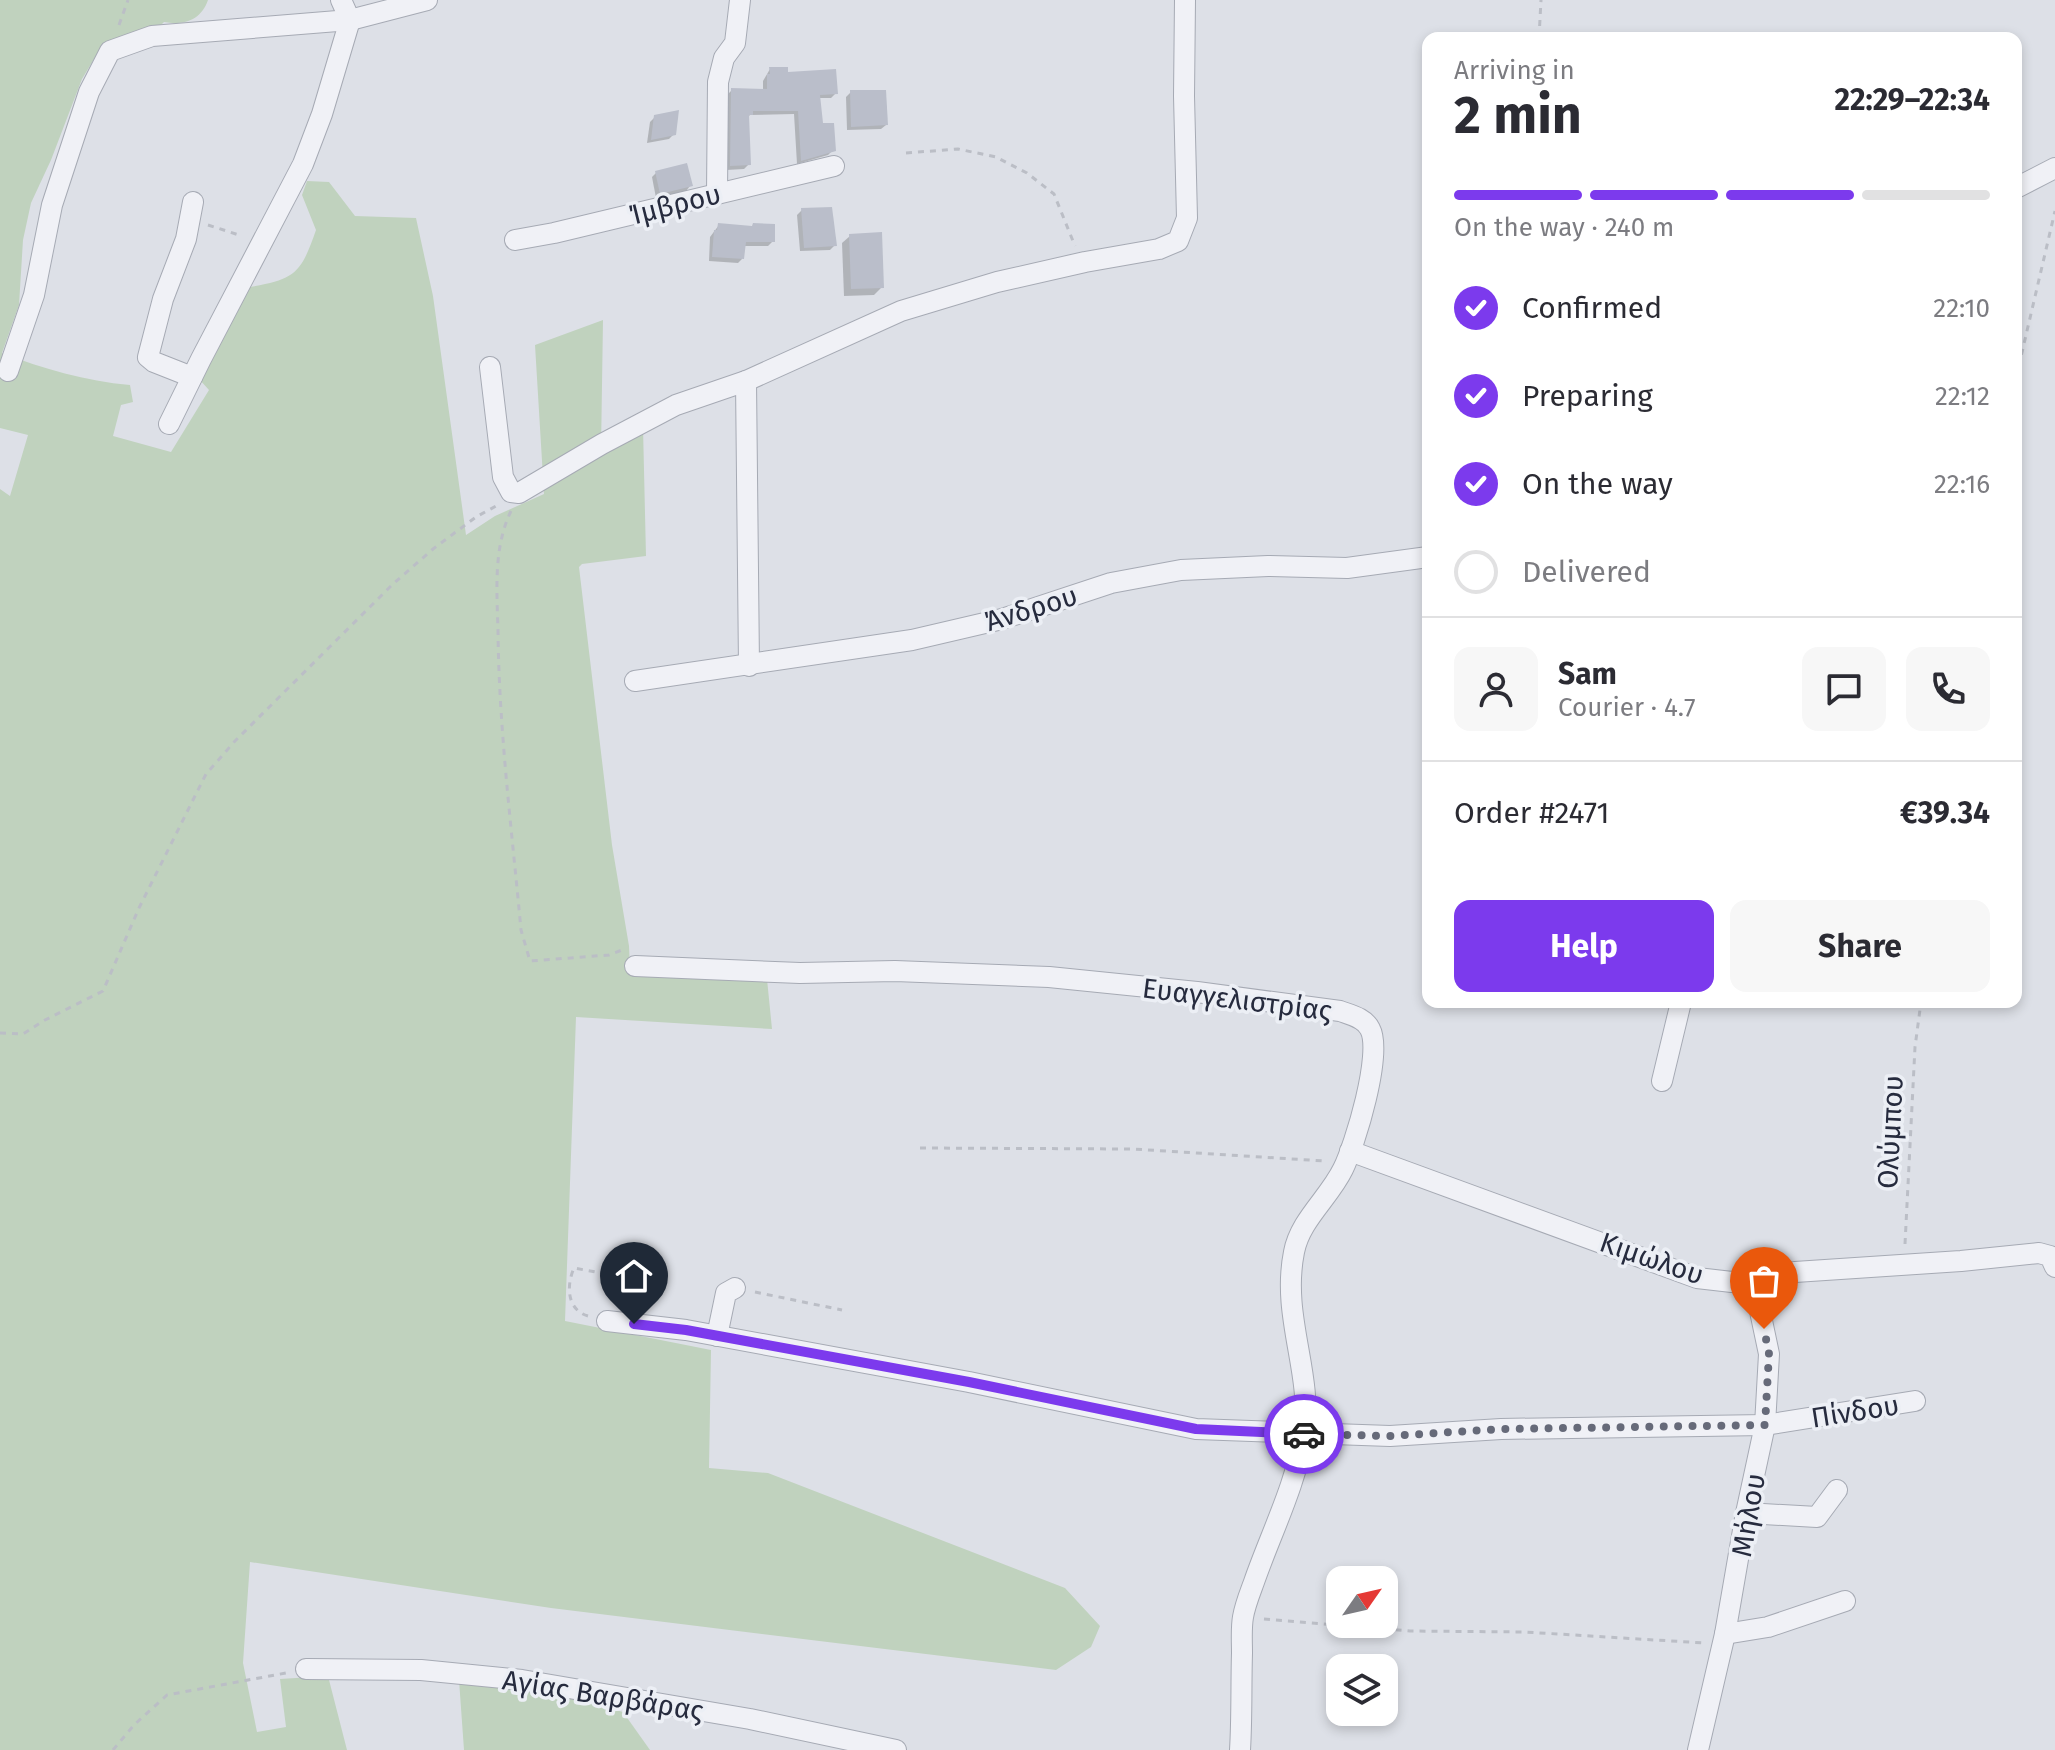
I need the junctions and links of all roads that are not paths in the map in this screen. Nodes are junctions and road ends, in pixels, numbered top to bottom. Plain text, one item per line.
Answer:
1 (341, 0) edge
2 (427, 0) edge
3 (740, 0) edge
4 (1185, 0) edge
5 (350, 20) junction
6 (834, 166) dead end
7 (2055, 168) edge
8 (2022, 185) edge
9 (717, 193) junction
10 (193, 202) dead end
11 (515, 240) dead end
12 (490, 367) dead end
13 (8, 371) dead end
14 (192, 377) junction
15 (746, 381) junction
16 (169, 424) dead end
17 (1422, 558) edge
18 (749, 666) junction
19 (635, 681) dead end
20 (635, 966) road end
21 (1680, 1008) edge
22 (1662, 1081) dead end
23 (1346, 1160) junction
24 (2055, 1267) edge
25 (1753, 1278) junction
26 (735, 1288) road end
27 (607, 1321) road end
28 (717, 1336) junction
29 (1915, 1401) dead end
30 (1765, 1425) junction
31 (1303, 1434) junction
32 (1837, 1490) dead end
33 (1746, 1513) junction
34 (1845, 1601) dead end
35 (1724, 1639) junction
36 (306, 1669) road end
37 (896, 1750) edge
38 (1240, 1750) edge
39 (1698, 1750) edge

1 - 5 street
2 - 5 street
3 - 9 street
4 - 15 street
5 - 13 street
5 - 14 street
6 - 9 street, Ίμβρου
7 - 8 street
9 - 11 street, Ίμβρου
10 - 14 street
12 - 15 street
14 - 16 street
15 - 18 street
17 - 18 street, Άνδρου
18 - 19 street, Άνδρου
20 - 23 street, Ευαγγελιστρίας
21 - 22 street
23 - 25 street, Κιμώλου
23 - 31 street, Ευαγγελιστρίας
24 - 25 street, Κιμώλου
25 - 30 street, Μήλου
26 - 28 street
27 - 28 street, Πίνδου
28 - 31 street, Πίνδου
29 - 30 street, Πίνδου
30 - 31 street, Πίνδου
30 - 33 street, Μήλου
31 - 38 street, Ευαγγελιστρίας
32 - 33 street
33 - 35 street, Μήλου
34 - 35 street
35 - 39 street, Μήλου
36 - 37 street, Αγίας Βαρβάρας

